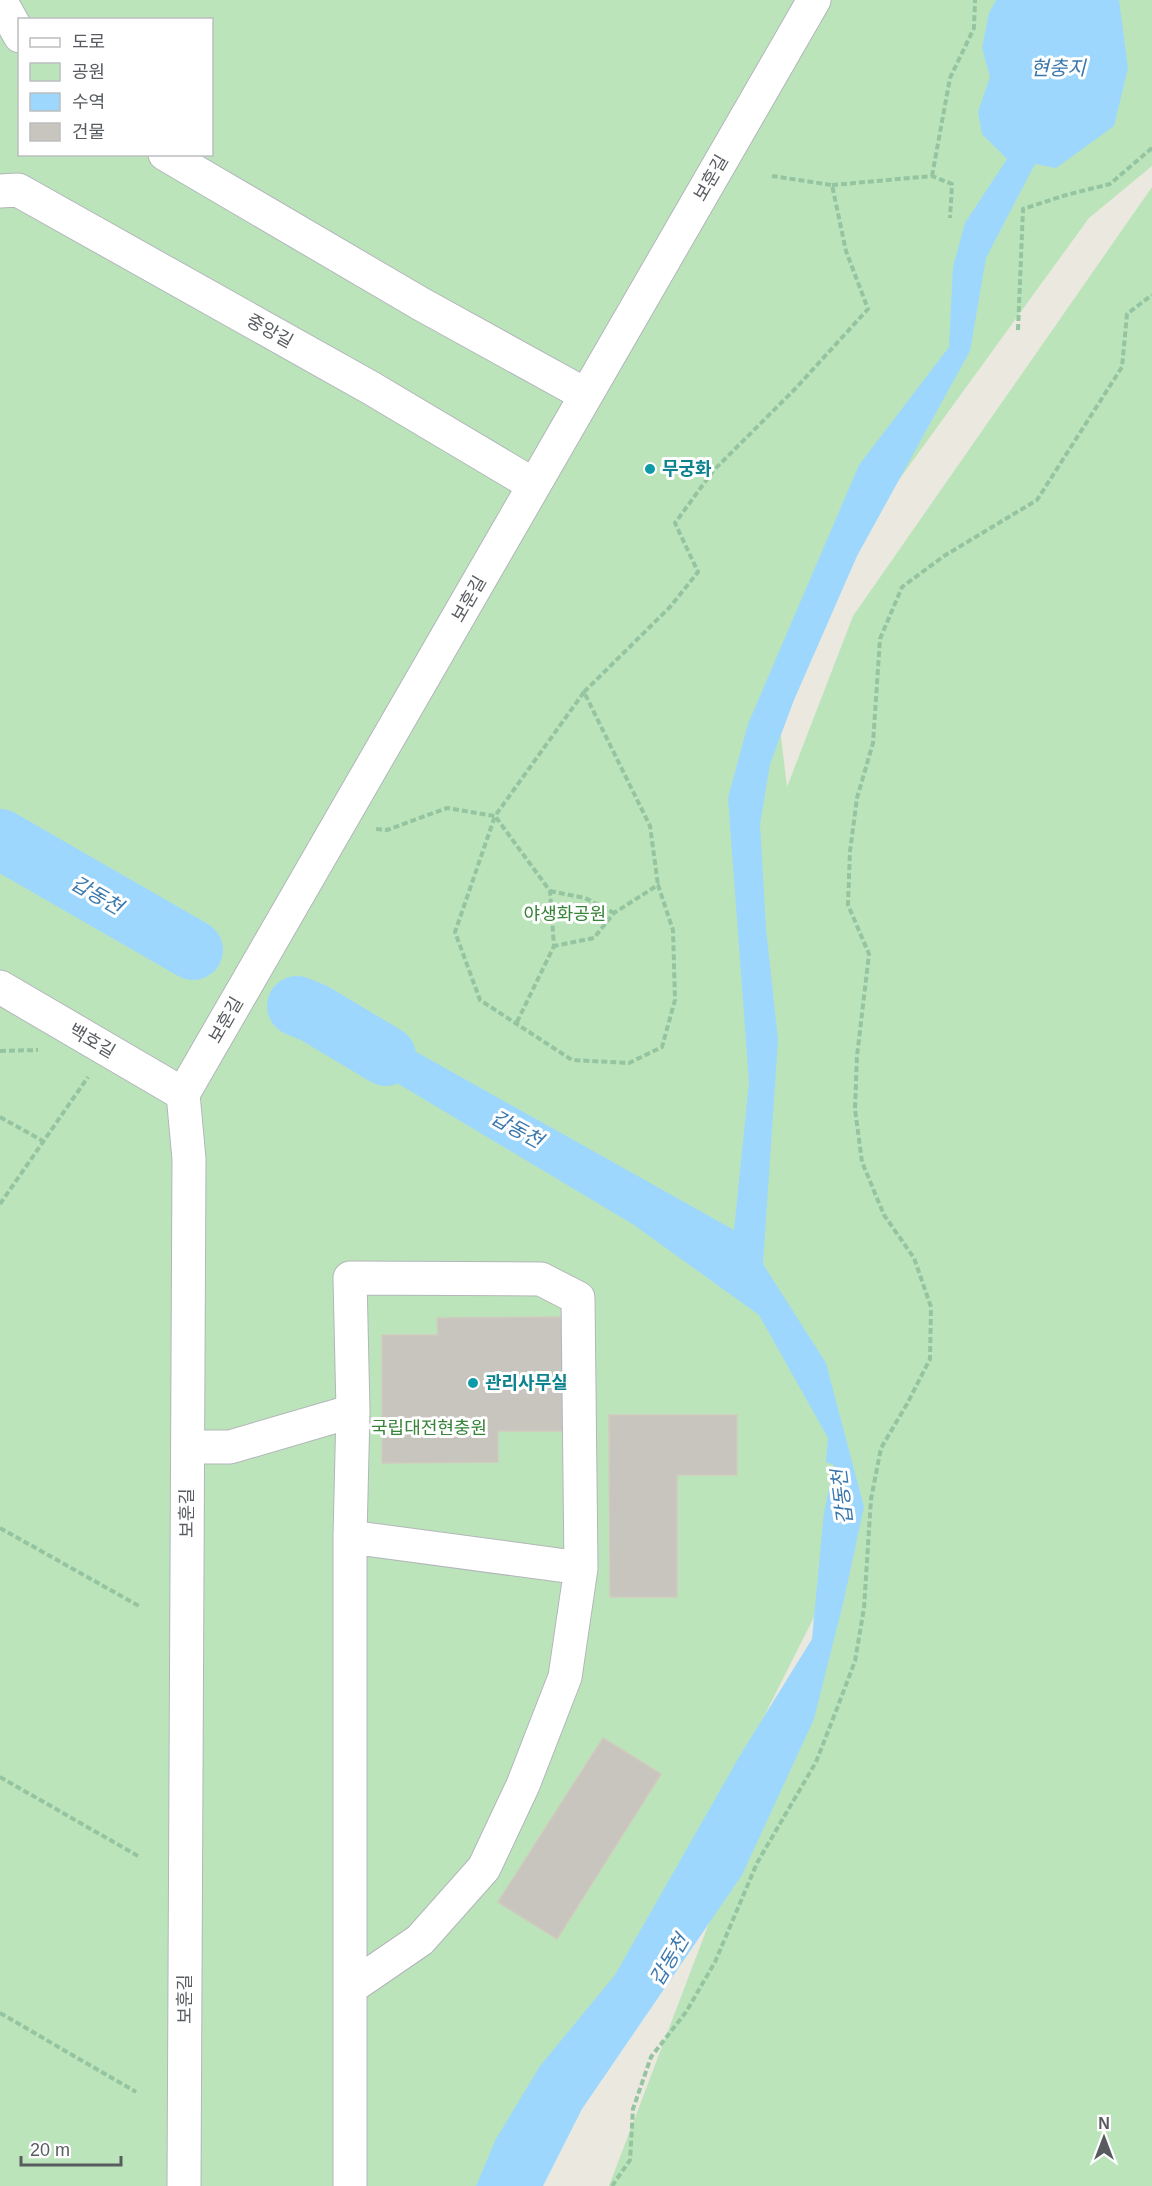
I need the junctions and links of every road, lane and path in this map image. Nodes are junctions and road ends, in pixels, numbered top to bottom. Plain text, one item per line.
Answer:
1 (0, 0) edge
2 (813, 0) edge
3 (975, 0) edge
4 (18, 32) edge
5 (1152, 148) edge
6 (168, 156) edge
7 (772, 177) dead end
8 (932, 177) junction
9 (832, 185) junction
10 (0, 191) edge
11 (950, 218) dead end
12 (1152, 295) edge
13 (1018, 330) dead end
14 (586, 395) junction
15 (534, 485) junction
16 (584, 692) junction
17 (495, 816) junction
18 (339, 824) junction
19 (658, 885) junction
20 (550, 891) junction
21 (614, 913) junction
22 (554, 946) junction
23 (0, 987) edge
24 (517, 1022) junction
25 (40, 1050) dead end
26 (0, 1051) edge
27 (91, 1074) dead end
28 (183, 1094) junction
29 (0, 1117) edge
30 (43, 1141) junction
31 (0, 1204) edge
32 (353, 1412) junction
33 (188, 1447) junction
34 (0, 1528) edge
35 (350, 1537) junction
36 (581, 1568) junction
37 (139, 1606) dead end
38 (0, 1777) edge
39 (138, 1856) dead end
40 (350, 1988) junction
41 (0, 2013) edge
42 (136, 2092) dead end
43 (184, 2186) edge
44 (350, 2186) edge
45 (612, 2186) edge

1 - 4 lane
2 - 14 lane, 보훈길
3 - 8 path
5 - 13 path
6 - 14 lane
7 - 9 path
8 - 9 path
8 - 11 path
9 - 16 path
10 - 15 lane, 중앙길
12 - 45 path
14 - 15 lane, 보훈길
15 - 18 lane, 보훈길
16 - 17 path
16 - 19 path
17 - 18 path
17 - 20 path
17 - 24 path
18 - 28 lane, 보훈길
19 - 21 path
19 - 24 path
20 - 21 path
20 - 22 path
21 - 22 path
22 - 24 path
23 - 28 lane, 백호길
25 - 26 path
27 - 30 path
28 - 33 lane, 보훈길
29 - 30 path
30 - 31 path
32 - 33 lane
32 - 35 lane
32 - 36 lane
33 - 43 lane, 보훈길
34 - 37 path
35 - 36 lane
35 - 40 lane
36 - 40 lane
38 - 39 path
40 - 44 lane
41 - 42 path

